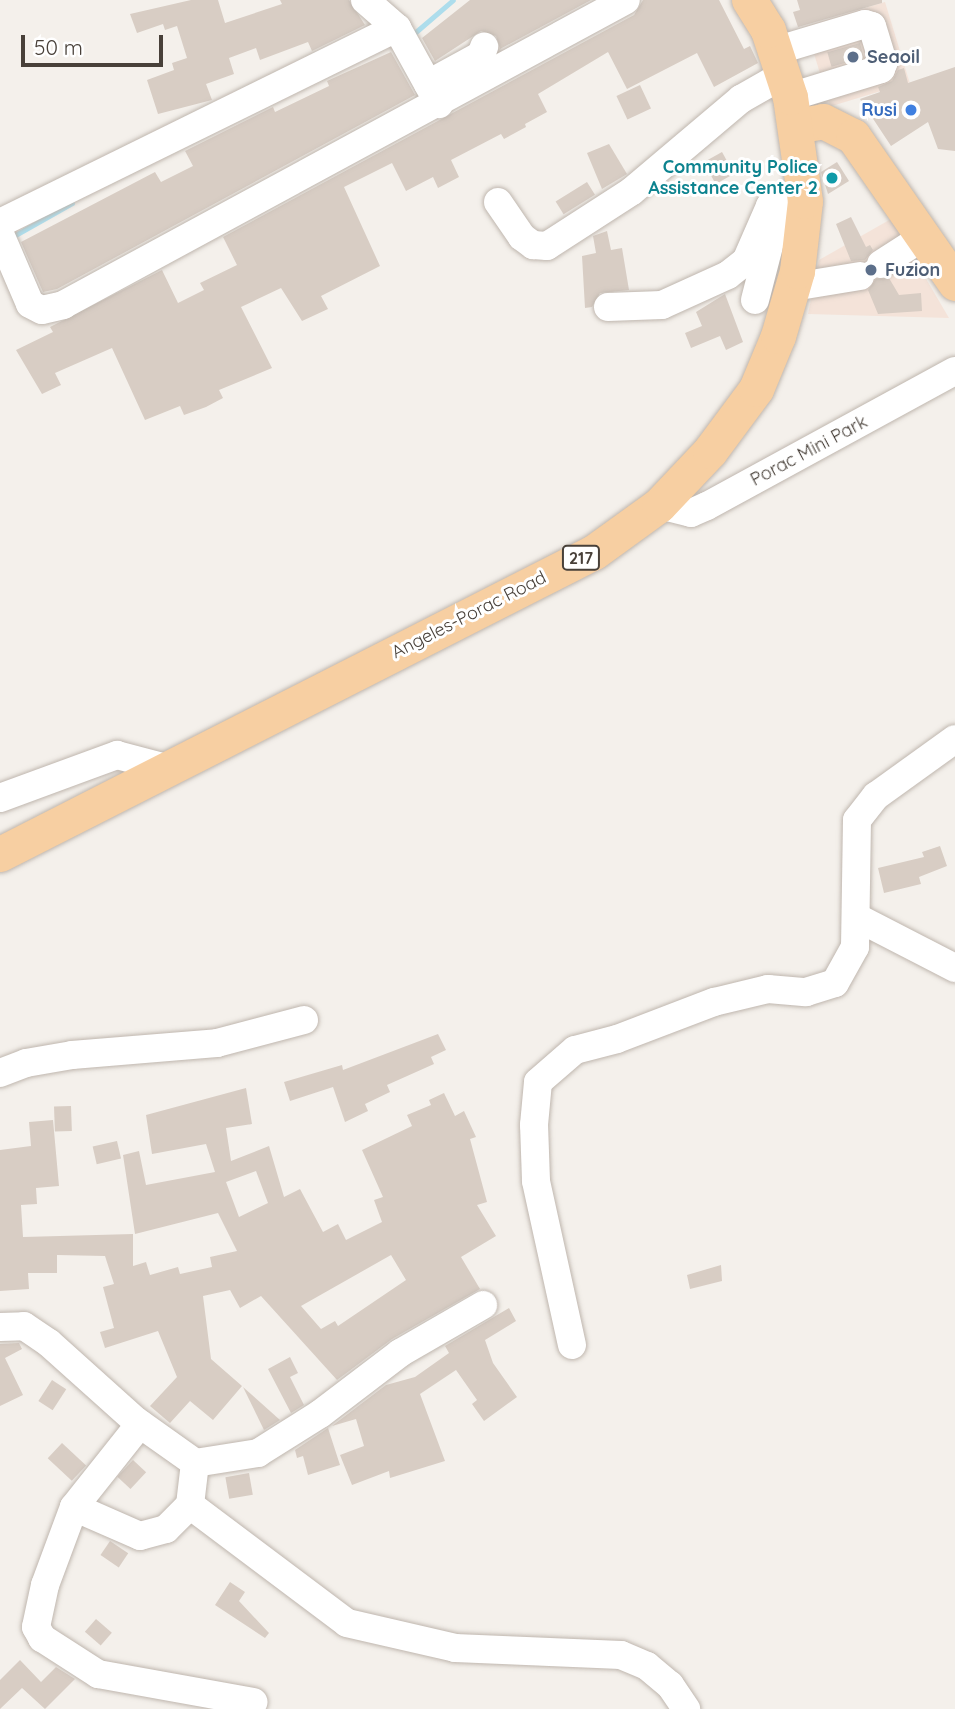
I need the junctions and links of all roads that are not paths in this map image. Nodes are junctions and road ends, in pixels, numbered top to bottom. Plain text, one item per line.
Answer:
1 (365, 0) edge
2 (626, 0) edge
3 (749, 0) edge
4 (397, 28) junction
5 (484, 47) dead end
6 (786, 87) junction
7 (433, 94) junction
8 (498, 202) dead end
9 (791, 202) junction
10 (0, 223) edge
11 (0, 234) edge
12 (923, 237) junction
13 (955, 283) edge
14 (793, 288) junction
15 (755, 300) dead end
16 (608, 307) dead end
17 (955, 371) edge
18 (659, 505) junction
19 (955, 739) edge
20 (166, 768) junction
21 (0, 798) edge
22 (0, 854) edge
23 (858, 918) junction
24 (955, 968) edge
25 (304, 1020) dead end
26 (0, 1073) edge
27 (483, 1305) dead end
28 (0, 1327) edge
29 (572, 1345) dead end
30 (140, 1424) junction
31 (195, 1463) junction
32 (190, 1505) junction
33 (74, 1507) junction
34 (253, 1702) dead end
35 (686, 1709) edge

1 - 4 street
2 - 7 street
3 - 6 main road, Angeles-Porac Road / 217
4 - 7 street
4 - 10 street
5 - 7 street
6 - 8 street
6 - 9 main road, Angeles-Porac Road / 217
6 - 12 main road
7 - 11 street
9 - 14 main road, Angeles-Porac Road / 217
9 - 15 street
9 - 16 street
12 - 13 main road
12 - 14 street
14 - 18 main road, Angeles-Porac Road / 217
17 - 18 street, Porac Mini Park
18 - 20 main road, Angeles-Porac Road / 217
19 - 23 street
20 - 21 street
20 - 22 main road, Angeles-Porac Road / 217
23 - 24 street
23 - 29 street
25 - 26 street
27 - 31 street
28 - 30 street
30 - 31 street
30 - 33 street
31 - 32 street
32 - 33 street
32 - 35 street
33 - 34 street

